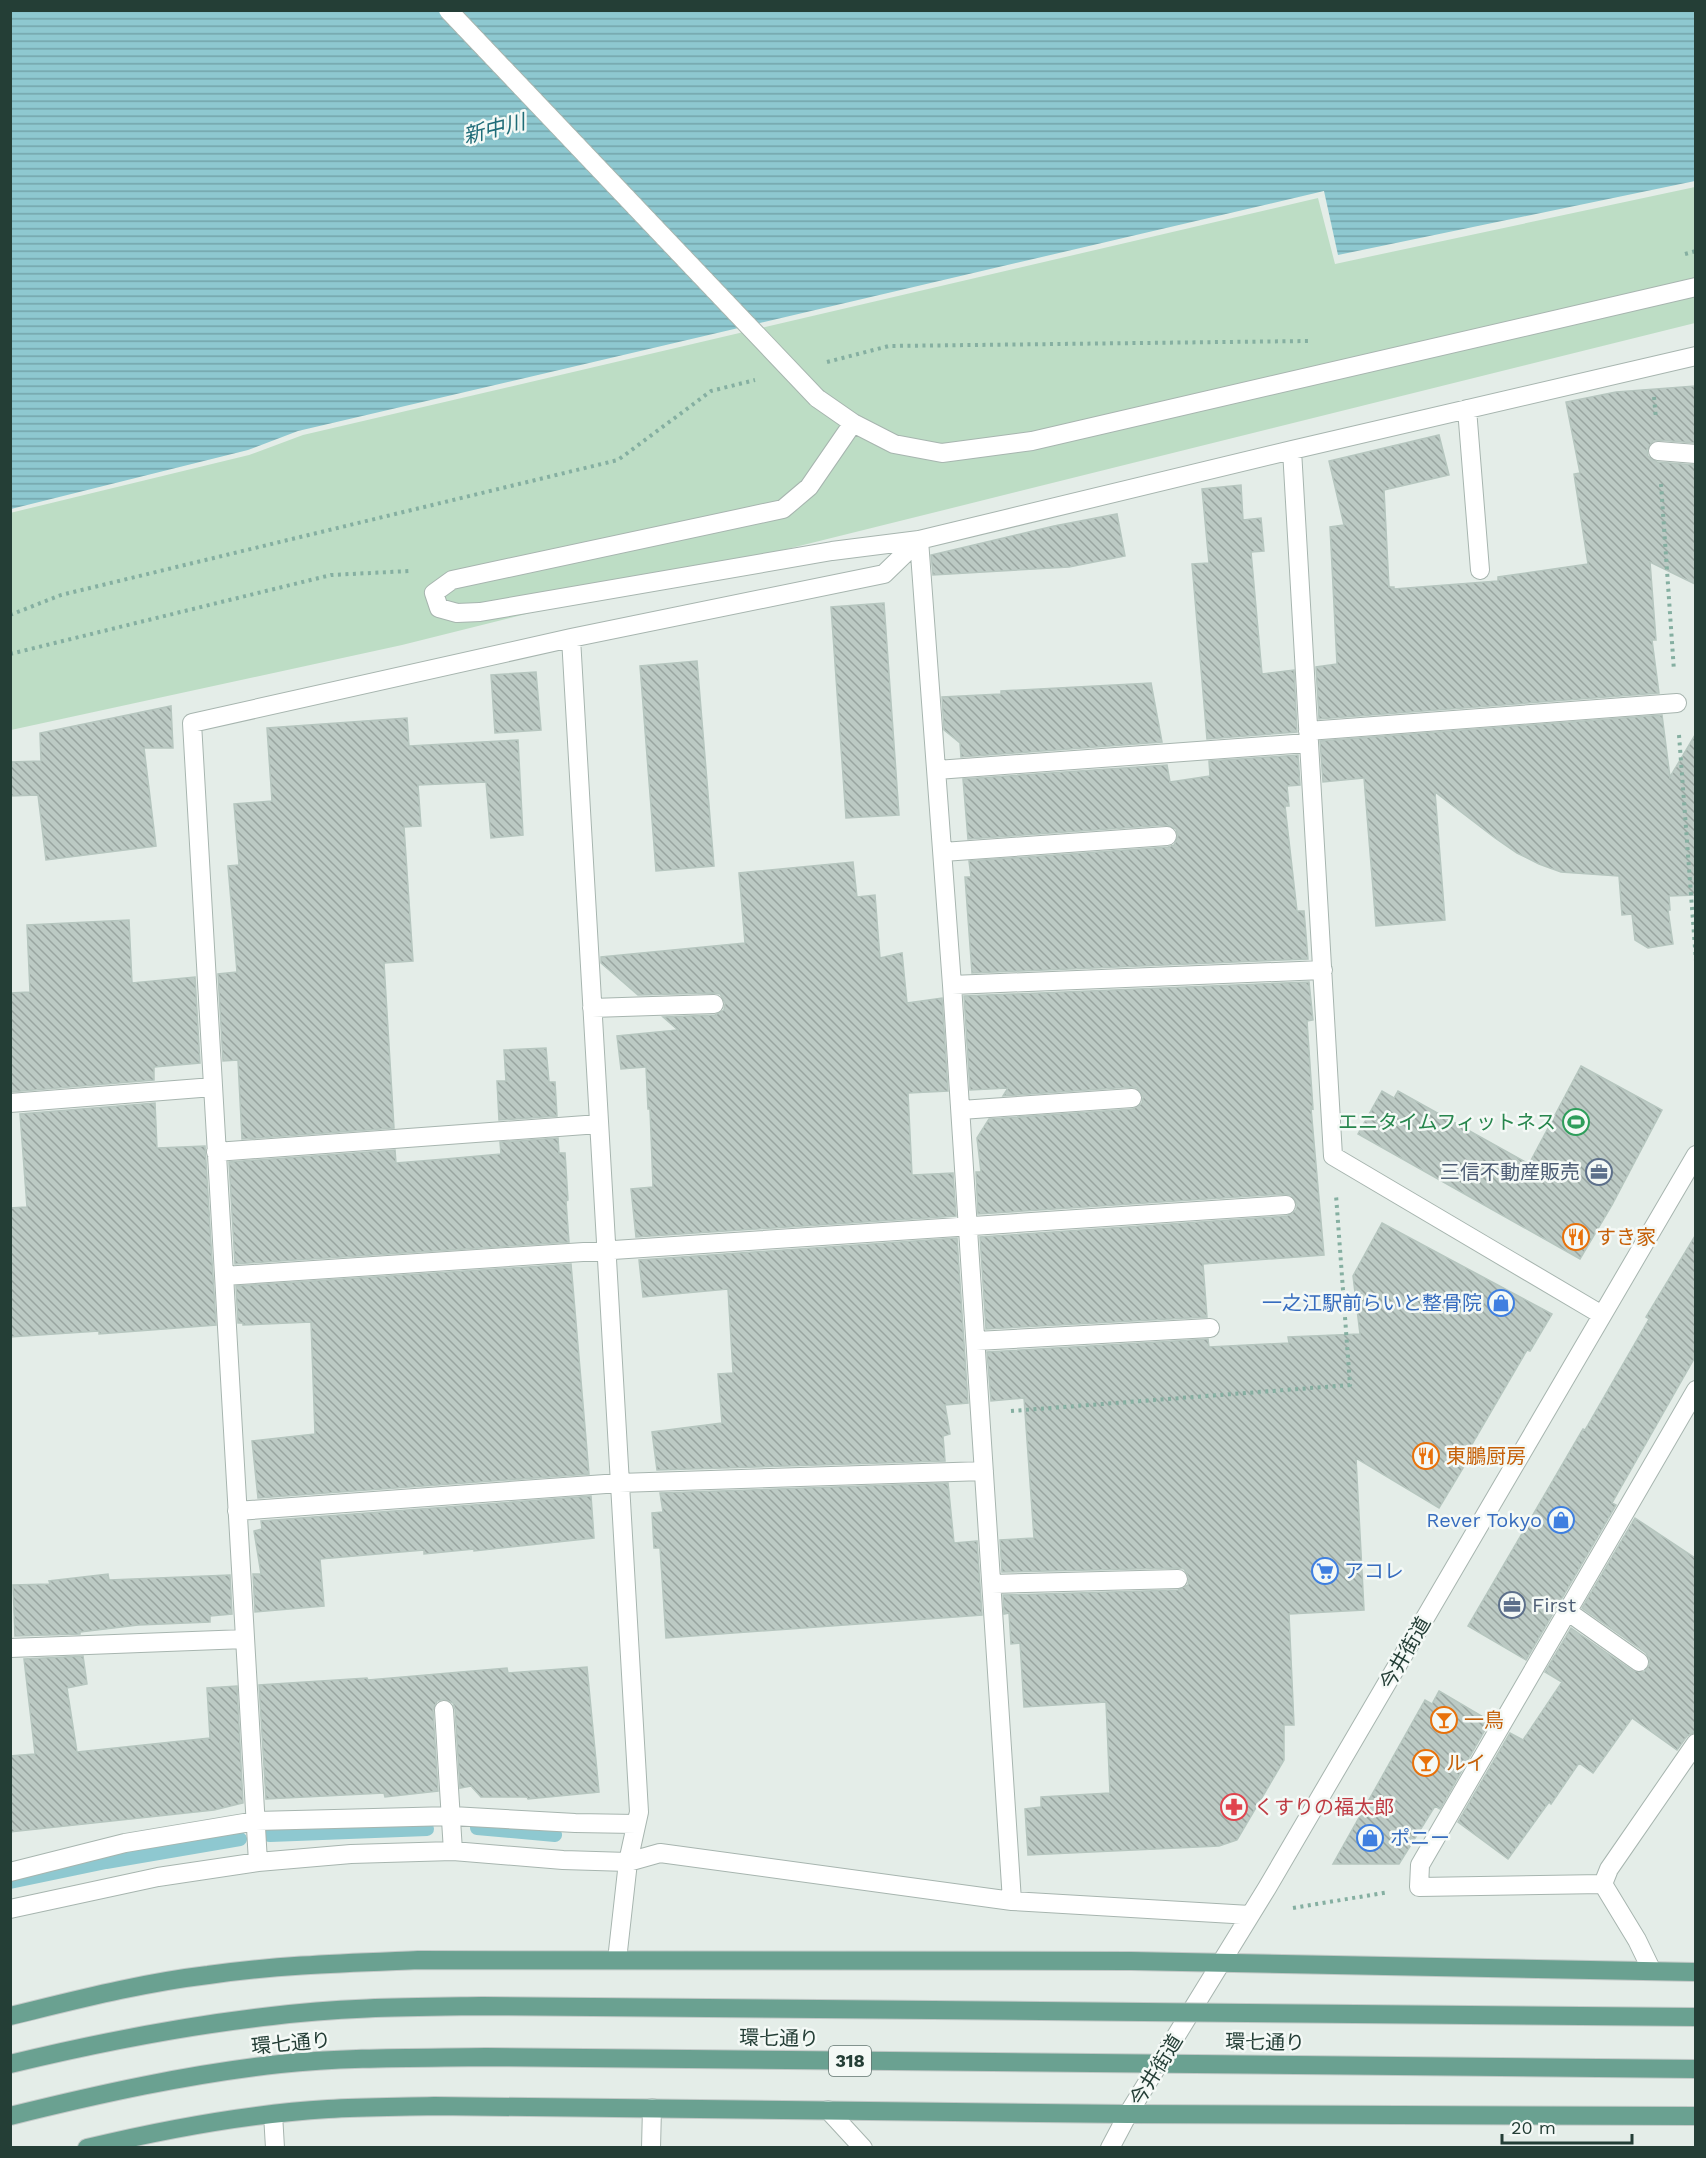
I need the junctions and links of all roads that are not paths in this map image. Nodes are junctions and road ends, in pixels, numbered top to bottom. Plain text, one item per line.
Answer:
1 (448, 10) edge
2 (1695, 287) edge
3 (1695, 356) edge
4 (1467, 409) junction
5 (853, 423) junction
6 (1292, 450) junction
7 (1659, 451) road end
8 (1695, 454) edge
9 (919, 540) junction
10 (1480, 570) dead end
11 (571, 638) junction
12 (1677, 703) road end
13 (1308, 737) junction
14 (937, 770) junction
15 (1167, 836) dead end
16 (943, 852) junction
17 (1323, 970) junction
18 (952, 985) junction
19 (714, 1004) dead end
20 (592, 1008) junction
21 (213, 1087) junction
22 (1132, 1098) dead end
23 (10, 1103) edge
24 (961, 1110) junction
25 (599, 1124) junction
26 (216, 1152) junction
27 (1695, 1155) edge
28 (1286, 1204) dead end
29 (968, 1227) junction
30 (606, 1250) junction
31 (224, 1276) junction
32 (1602, 1316) junction
33 (1210, 1328) dead end
34 (976, 1341) junction
35 (1695, 1390) edge
36 (984, 1471) junction
37 (620, 1483) junction
38 (237, 1511) junction
39 (1178, 1579) dead end
40 (992, 1584) junction
41 (1567, 1611) junction
42 (244, 1639) junction
43 (10, 1648) edge
44 (1639, 1662) dead end
45 (444, 1710) dead end
46 (1695, 1743) edge
47 (452, 1816) junction
48 (255, 1821) junction
49 (636, 1824) junction
50 (453, 1851) junction
51 (258, 1862) junction
52 (628, 1862) junction
53 (10, 1872) edge
54 (1603, 1884) junction
55 (1012, 1901) junction
56 (10, 1909) edge
57 (1250, 1915) junction
58 (617, 1959) junction
59 (1222, 1963) junction
60 (1652, 1971) junction
61 (1695, 1972) edge
62 (10, 2016) edge
63 (1695, 2017) edge
64 (10, 2064) edge
65 (1695, 2069) edge
66 (652, 2108) junction
67 (828, 2110) junction
68 (273, 2114) junction
69 (1128, 2114) junction
70 (10, 2116) edge
71 (1695, 2116) edge
72 (87, 2148) edge
73 (275, 2148) edge
74 (651, 2148) edge
75 (863, 2148) edge
76 (1110, 2148) edge

1 - 5 street, bridge
2 - 5 street
3 - 4 street
4 - 6 street
4 - 10 street
5 - 9 street
6 - 9 street
6 - 13 street
7 - 8 street
9 - 11 street
9 - 14 street
11 - 20 street
11 - 21 street
12 - 13 street
13 - 14 street
13 - 17 street
14 - 16 street
15 - 16 street
16 - 18 street
17 - 18 street
17 - 32 street
18 - 24 street
19 - 20 street
20 - 25 street
21 - 23 street
21 - 26 street
22 - 24 street
24 - 29 street
25 - 26 street
25 - 30 street
26 - 31 street
27 - 32 street, 今井街道
28 - 29 street
29 - 30 street
29 - 34 street
30 - 31 street
30 - 37 street
31 - 38 street
32 - 57 street, 今井街道
33 - 34 street
34 - 36 street
35 - 41 street
36 - 37 street
36 - 40 street
37 - 38 street
37 - 49 street
38 - 42 street
39 - 40 street
40 - 55 street
41 - 44 street
41 - 54 street
42 - 43 street
42 - 48 street
45 - 47 street
46 - 54 street
47 - 48 street
47 - 49 street
47 - 50 street
48 - 51 street
48 - 53 street
49 - 52 street
50 - 51 street
50 - 52 street
51 - 56 street
52 - 55 street
52 - 58 street
54 - 60 street
55 - 57 street
57 - 59 street, 今井街道
58 - 59 main road
58 - 62 main road
59 - 60 main road
59 - 69 street, 今井街道
60 - 61 main road
63 - 64 main road, 環七通り, bridge
65 - 70 main road, 環七通り / 318, bridge
66 - 67 main road
66 - 68 main road
66 - 74 street
67 - 69 main road
67 - 75 street
68 - 72 main road
68 - 73 street
69 - 71 main road
69 - 76 street, 今井街道

